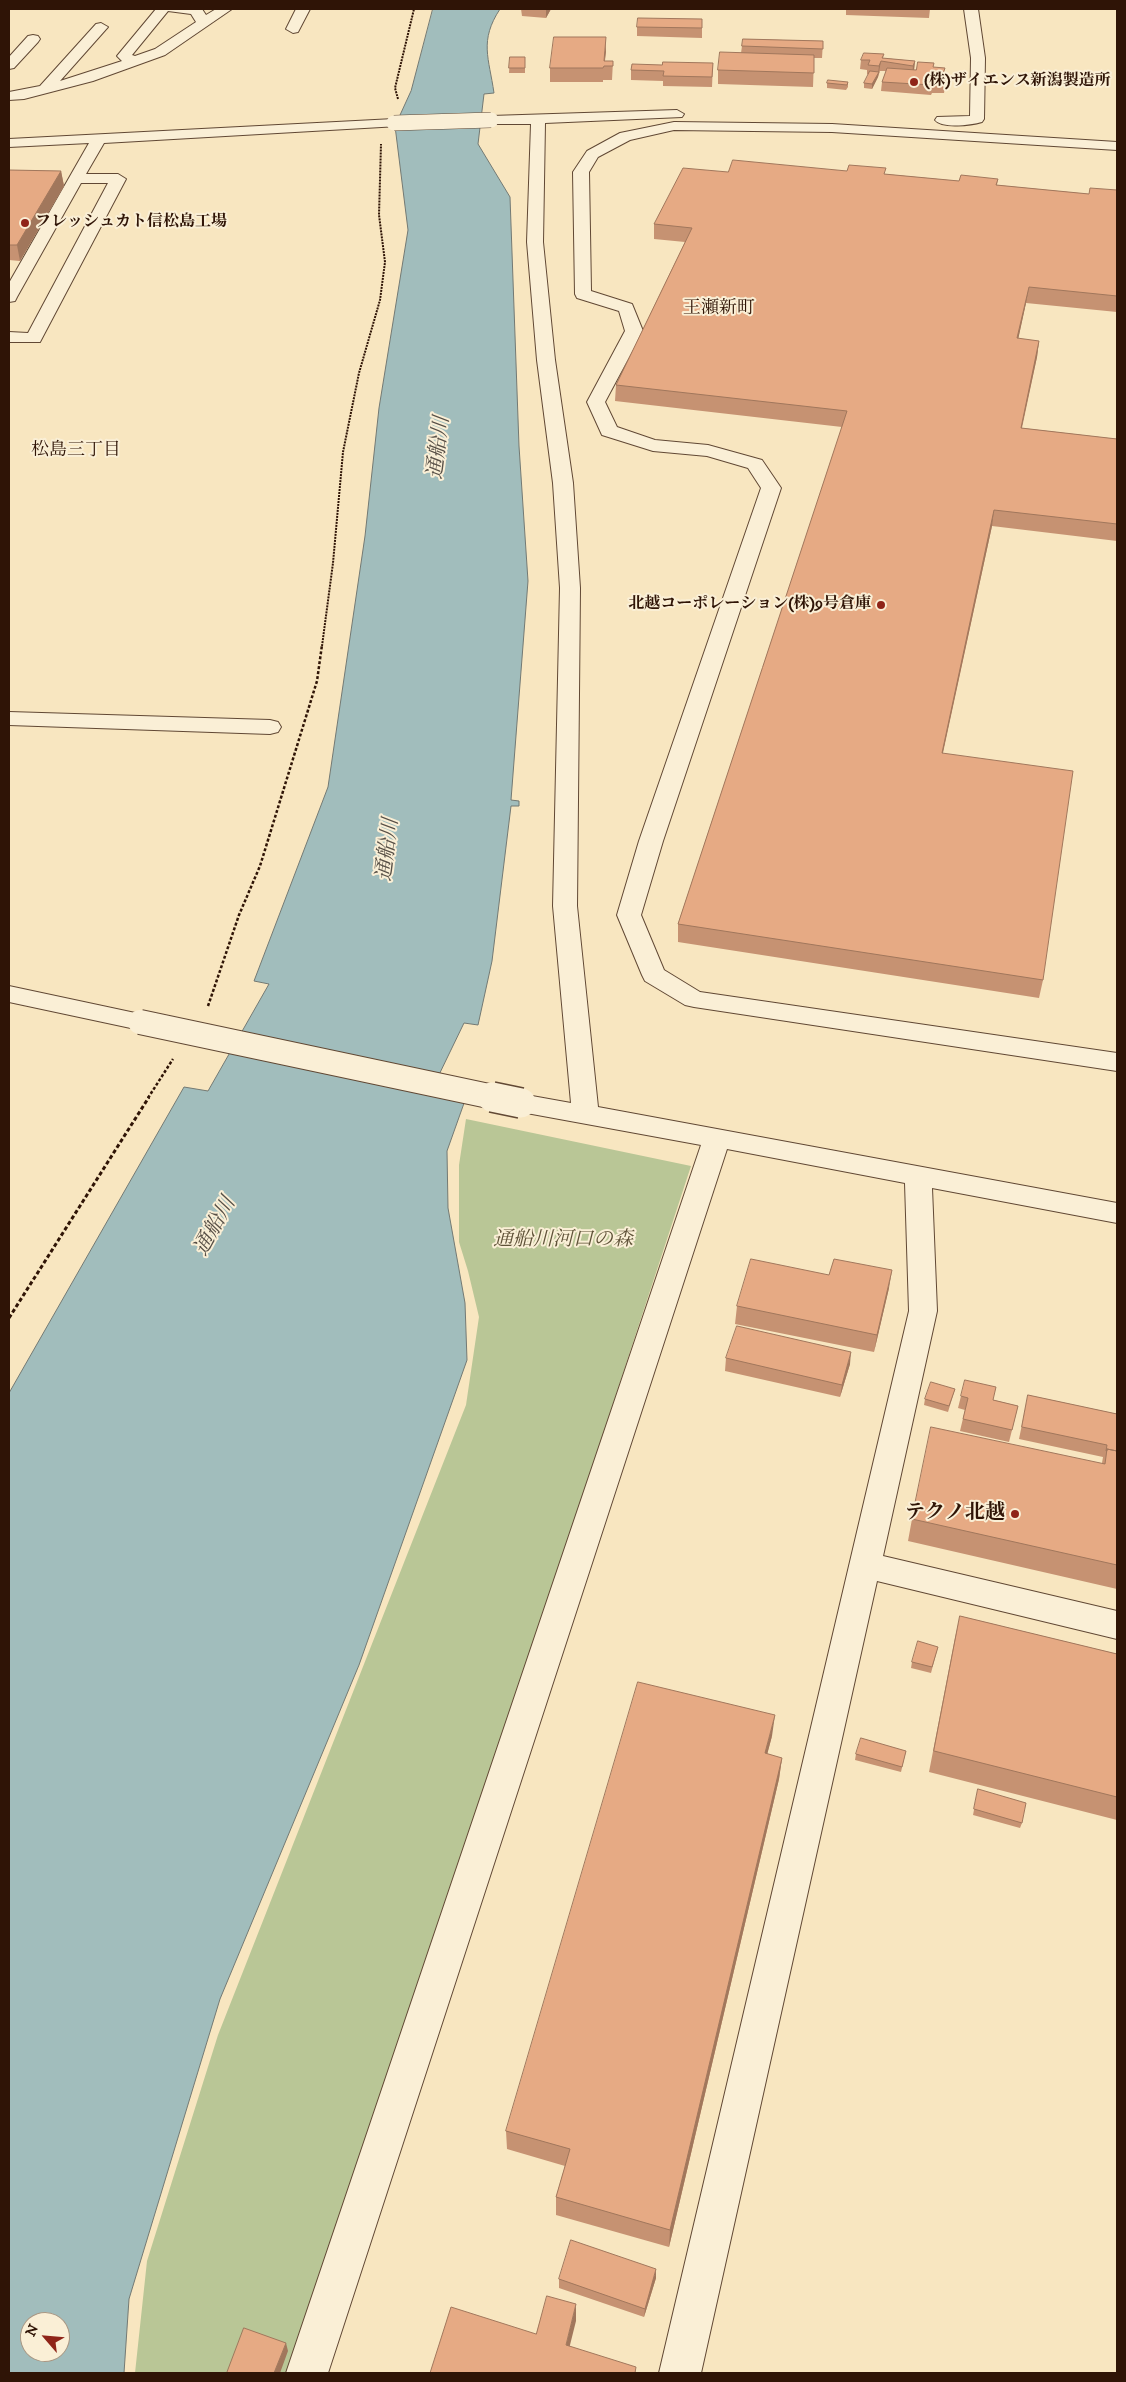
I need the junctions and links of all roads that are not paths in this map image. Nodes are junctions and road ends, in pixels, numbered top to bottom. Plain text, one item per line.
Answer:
1 (163, 9) edge
2 (174, 9) edge
3 (191, 9) edge
4 (225, 9) edge
5 (304, 9) edge
6 (971, 9) edge
7 (203, 23) junction
8 (101, 26) dead end
9 (293, 29) dead end
10 (33, 39) dead end
11 (134, 62) junction
12 (9, 65) edge
13 (45, 89) junction
14 (9, 96) edge
15 (538, 119) junction
16 (99, 139) junction
17 (9, 143) edge
18 (1117, 146) edge
19 (73, 174) junction
20 (9, 298) edge
21 (9, 337) edge
22 (9, 718) edge
23 (270, 727) dead end
24 (9, 994) edge
25 (1117, 1062) edge
26 (585, 1114) junction
27 (717, 1138) junction
28 (918, 1175) junction
29 (1117, 1213) edge
30 (865, 1564) junction
31 (1117, 1625) edge
32 (307, 2373) edge
33 (680, 2373) edge

1 - 11 street
2 - 3 street
3 - 7 street
4 - 7 street
5 - 9 street
6 - 15 street
7 - 11 street
8 - 13 street
10 - 12 street
11 - 13 street
13 - 14 street
15 - 16 street, bridge
15 - 26 street
16 - 17 street
16 - 19 street
18 - 25 street
19 - 20 street
19 - 21 street
22 - 23 street
24 - 26 street, bridge
26 - 27 street
27 - 28 street
27 - 32 street
28 - 29 street
28 - 30 street
30 - 31 street
30 - 33 street

